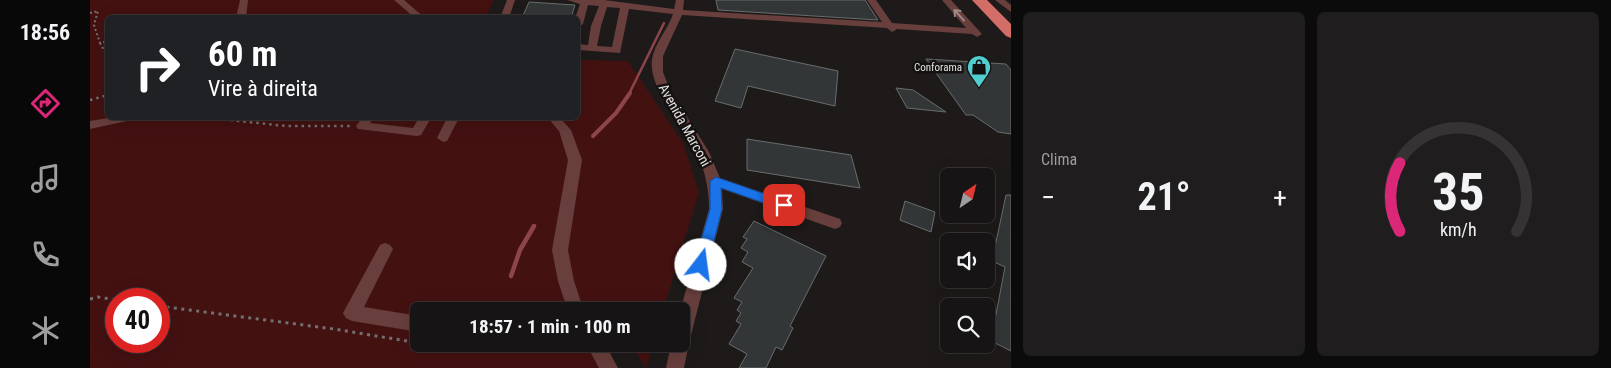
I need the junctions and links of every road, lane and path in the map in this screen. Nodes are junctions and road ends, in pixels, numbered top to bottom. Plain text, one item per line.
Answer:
1 (244, 0) edge
2 (398, 0) edge
3 (511, 0) edge
4 (571, 0) edge
5 (871, 0) edge
6 (946, 0) edge
7 (978, 0) edge
8 (992, 0) edge
9 (999, 0) edge
10 (585, 1) edge
11 (604, 3) junction
12 (624, 6) junction
13 (678, 9) edge
14 (1011, 9) edge
15 (90, 13) edge
16 (242, 15) edge
17 (417, 15) edge
18 (505, 15) edge
19 (580, 17) edge
20 (1011, 18) edge
21 (580, 24) edge
22 (596, 26) junction
23 (890, 28) junction
24 (1011, 33) edge
25 (105, 42) edge
26 (100, 43) junction
27 (580, 47) edge
28 (592, 48) junction
29 (105, 52) edge
30 (105, 96) edge
31 (90, 100) edge
32 (114, 120) edge
33 (230, 120) edge
34 (424, 120) edge
35 (452, 120) edge
36 (556, 120) edge
37 (365, 122) edge
38 (90, 125) edge
39 (443, 138) dead end
40 (716, 181) junction
41 (834, 223) dead end
42 (385, 249) dead end
43 (105, 298) edge
44 (90, 299) edge
45 (571, 302) edge
46 (690, 306) edge
47 (170, 307) edge
48 (410, 323) edge
49 (410, 341) edge
50 (600, 352) edge
51 (678, 352) edge
52 (674, 366) edge
53 (609, 368) edge

1 - 16 street
2 - 17 street
3 - 18 street
4 - 10 street
5 - 23 street
23 -> 6 street
7 - 24 highway
8 - 20 highway
9 - 14 street
10 - 11 street
10 - 19 street
11 - 12 street
11 - 22 street
12 - 13 street
12 - 28 street
13 - 23 street
13 - 23 street
13 - 40 street, Avenida Marconi
15 - 26 path
21 - 22 street
22 - 28 street
25 - 26 path
26 - 29 path
27 - 28 street
30 - 31 path
32 - 38 street
33 - 37 path
34 - 37 street
35 - 39 street
36 - 45 street
40 - 41 street
40 - 46 street, Avenida Marconi
42 - 48 street
43 - 44 path
47 - 49 path
50 - 53 street
51 - 52 street

